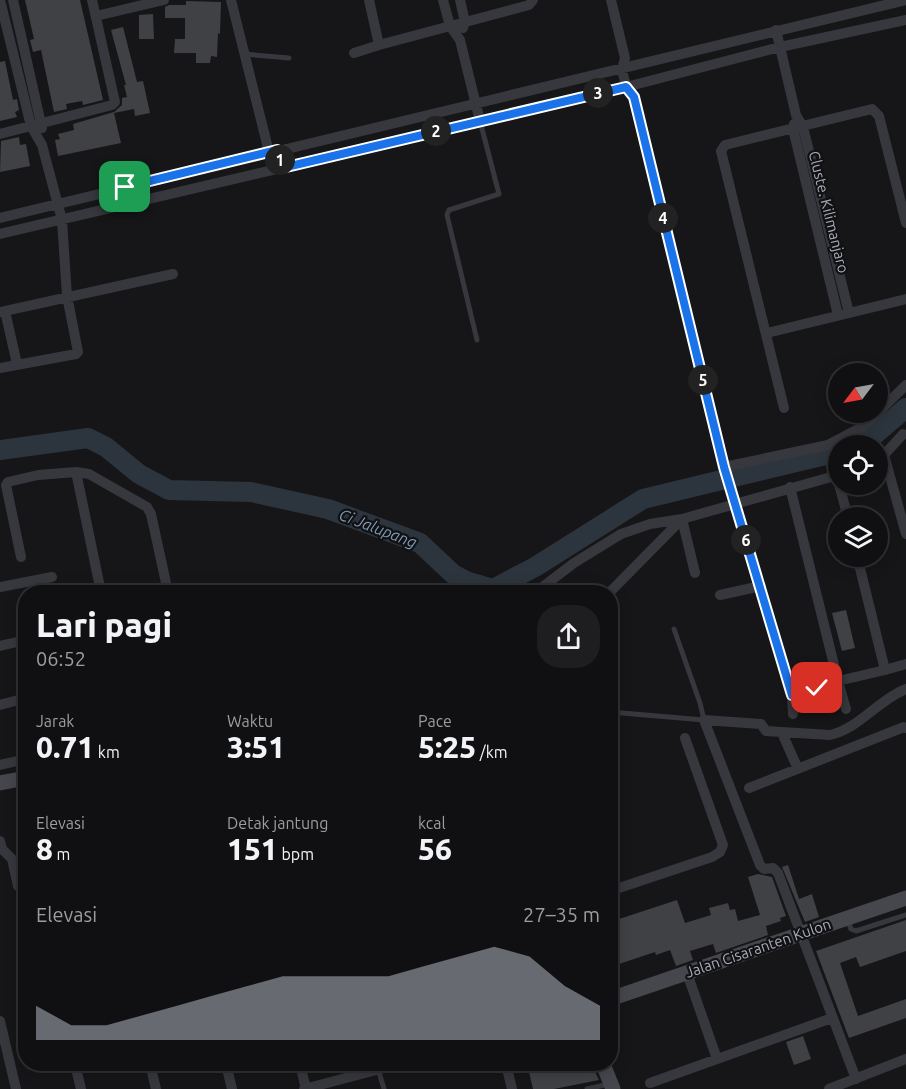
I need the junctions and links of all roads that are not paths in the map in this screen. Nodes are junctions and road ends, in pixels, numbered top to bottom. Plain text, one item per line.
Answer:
1 (0, 0) edge
2 (13, 0) edge
3 (92, 0) edge
4 (164, 0) edge
5 (231, 0) edge
6 (369, 0) edge
7 (443, 0) edge
8 (459, 0) edge
9 (533, 0) edge
10 (611, 0) edge
11 (906, 0) edge
12 (150, 1) edge
13 (96, 16) junction
14 (906, 20) edge
15 (465, 22) junction
16 (450, 26) junction
17 (776, 30) junction
18 (460, 40) junction
19 (379, 45) junction
20 (780, 47) junction
21 (354, 53) dead end
22 (244, 54) junction
23 (289, 58) dead end
24 (626, 64) junction
25 (632, 88) junction
26 (476, 102) junction
27 (480, 121) junction
28 (37, 125) junction
29 (798, 128) junction
30 (0, 134) edge
31 (269, 152) junction
32 (282, 168) junction
33 (264, 172) junction
34 (58, 203) junction
35 (0, 218) edge
36 (62, 220) junction
37 (906, 223) edge
38 (0, 234) edge
39 (173, 274) dead end
40 (67, 296) junction
41 (906, 299) edge
42 (3, 311) edge
43 (844, 314) junction
44 (767, 333) junction
45 (477, 340) dead end
46 (17, 364) junction
47 (0, 368) edge
48 (906, 384) edge
49 (784, 408) dead end
50 (903, 434) dead end
51 (888, 450) edge
52 (725, 470) junction
53 (76, 471) junction
54 (888, 479) edge
55 (828, 481) edge
56 (790, 487) junction
57 (733, 500) junction
58 (682, 519) junction
59 (906, 534) edge
60 (21, 556) dead end
61 (860, 567) edge
62 (695, 573) dead end
63 (52, 577) dead end
64 (100, 585) edge
65 (166, 585) edge
66 (544, 585) edge
67 (617, 585) edge
68 (761, 586) junction
69 (0, 587) edge
70 (720, 595) dead end
71 (674, 628) dead end
72 (18, 642) edge
73 (0, 646) edge
74 (906, 664) edge
75 (885, 670) junction
76 (838, 681) junction
77 (906, 689) edge
78 (792, 695) junction
79 (18, 701) edge
80 (0, 705) edge
81 (846, 709) dead end
82 (618, 713) edge
83 (793, 714) dead end
84 (704, 720) junction
85 (905, 727) edge
86 (782, 733) junction
87 (685, 738) dead end
88 (18, 761) edge
89 (0, 765) edge
90 (798, 769) junction
91 (18, 779) edge
92 (0, 781) edge
93 (749, 788) dead end
94 (0, 841) edge
95 (18, 886) dead end
96 (618, 888) edge
97 (906, 898) edge
98 (906, 915) edge
99 (847, 918) junction
100 (799, 933) junction
101 (687, 973) junction
102 (618, 996) edge
103 (832, 1018) junction
104 (0, 1021) edge
105 (717, 1059) junction
106 (906, 1059) edge
107 (77, 1071) edge
108 (152, 1071) edge
109 (228, 1071) edge
110 (301, 1071) edge
111 (371, 1071) edge
112 (379, 1071) edge
113 (508, 1071) edge
114 (606, 1071) edge
115 (856, 1079) junction
116 (650, 1083) dead end
117 (612, 1086) edge
118 (16, 1089) edge
119 (81, 1089) edge
120 (156, 1089) edge
121 (232, 1089) edge
122 (305, 1089) edge
123 (384, 1089) edge
124 (512, 1089) edge
125 (587, 1089) edge
126 (828, 1089) edge

1 - 28 street
2 - 28 street
3 - 13 street
4 - 12 street
5 - 22 street
6 - 19 street
7 - 16 street
8 - 15 street
9 - 15 street
10 - 24 street
11 - 17 street
12 - 13 street
13 - 28 street
14 - 20 street
15 - 16 street
15 - 18 street
16 - 18 street
16 - 19 street
17 - 20 street, Cluste. Kilimanjaro
17 - 24 street
18 - 26 street
19 - 21 street
20 - 25 street
20 - 29 street, Cluste. Kilimanjaro
22 - 23 lane
22 - 31 street
24 - 25 street
24 - 26 street
25 - 27 street
25 - 52 street
26 - 27 street
26 - 31 street
27 - 32 street
27 - 45 lane
28 - 30 street
28 - 34 street
29 - 37 street
29 - 43 street, Cluste. Kilimanjaro
29 - 44 street
31 - 32 street
31 - 33 street
31 - 34 street
32 - 33 street
33 - 36 street
34 - 35 street
34 - 36 street
36 - 38 street
36 - 40 street
39 - 40 street
40 - 42 street
40 - 46 street
41 - 43 street
42 - 46 street
43 - 44 street
44 - 49 street
46 - 47 street
48 - 52 street
50 - 51 street
52 - 57 street
53 - 60 street
53 - 64 street
53 - 65 street
54 - 59 street
55 - 56 street
56 - 57 street
56 - 76 street
57 - 58 street
57 - 68 street
58 - 62 street
58 - 66 street
58 - 67 street
61 - 75 street
63 - 69 street
68 - 70 street
68 - 78 street
71 - 84 lane
72 - 73 street
74 - 75 street
75 - 76 street
76 - 78 street
76 - 81 street
77 - 86 street
78 - 83 street
79 - 80 street
82 - 84 lane
84 - 86 street
84 - 100 street
85 - 90 street
86 - 90 street
87 - 96 street
88 - 89 street
90 - 93 street
91 - 92 main road
94 - 95 street
97 - 99 main road, Jalan Cisaranten Kulon
98 - 99 lane
99 - 100 main road, Jalan Cisaranten Kulon
100 - 101 main road, Jalan Cisaranten Kulon
100 - 103 street
101 - 102 main road, Jalan Cisaranten Kulon
101 - 105 street
103 - 105 street
103 - 115 street
104 - 118 street
105 - 116 street
106 - 115 street
107 - 119 street
108 - 120 street
109 - 121 street
110 - 122 street
111 - 122 street
112 - 123 lane
113 - 124 street
114 - 117 main road
115 - 126 street
117 - 125 lane

